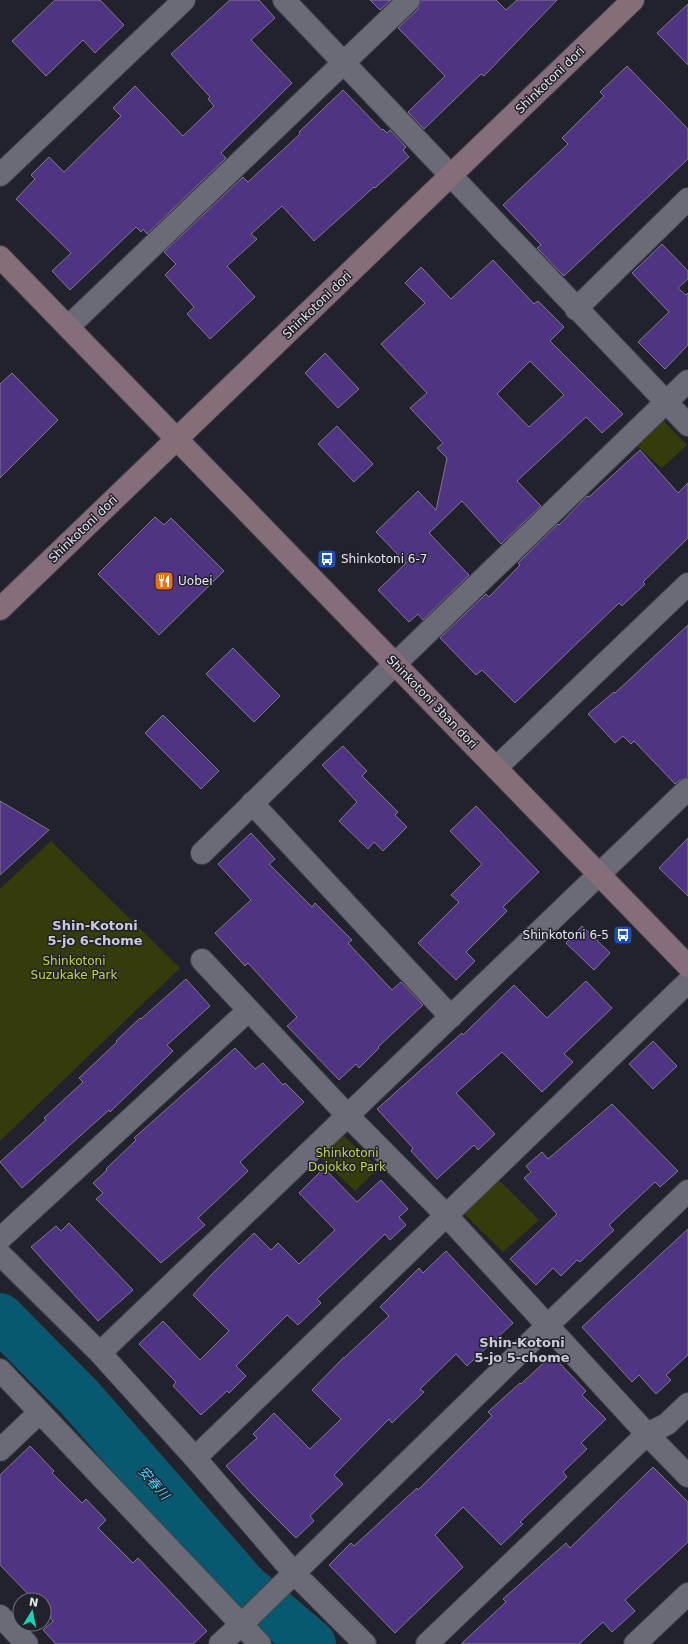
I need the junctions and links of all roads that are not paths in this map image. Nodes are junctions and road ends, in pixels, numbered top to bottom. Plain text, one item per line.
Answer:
1 (184, 0) edge
2 (284, 0) edge
3 (409, 0) edge
4 (633, 0) edge
5 (344, 62) junction
6 (0, 174) edge
7 (451, 176) junction
8 (688, 199) edge
9 (0, 257) edge
10 (576, 309) junction
11 (68, 327) junction
12 (688, 382) edge
13 (666, 403) junction
14 (688, 425) edge
15 (177, 439) junction
16 (688, 584) edge
17 (0, 609) edge
18 (395, 664) junction
19 (496, 768) junction
20 (688, 789) edge
21 (252, 803) junction
22 (202, 853) dead end
23 (600, 875) junction
24 (202, 960) dead end
25 (688, 966) edge
26 (688, 982) edge
27 (249, 1010) junction
28 (451, 1017) junction
29 (348, 1116) junction
30 (688, 1191) edge
31 (446, 1215) junction
32 (0, 1239) edge
33 (0, 1254) edge
34 (548, 1325) junction
35 (100, 1353) junction
36 (0, 1370) edge
37 (688, 1404) edge
38 (40, 1412) junction
39 (647, 1434) junction
40 (0, 1450) edge
41 (195, 1458) junction
42 (688, 1476) edge
43 (287, 1580) junction
44 (688, 1594) edge
45 (0, 1616) edge
46 (246, 1620) junction
47 (27, 1644) edge
48 (220, 1644) edge
49 (260, 1644) edge
50 (365, 1644) edge
51 (427, 1644) edge
52 (635, 1644) edge

1 - 6 street
2 - 5 street
3 - 5 street
4 - 7 street, Shinkotoni dori
5 - 7 street
5 - 11 street
7 - 10 street
7 - 15 street, Shinkotoni dori
8 - 10 street
9 - 11 street, Shinkotoni 3ban dori
10 - 13 street
11 - 15 street, Shinkotoni 3ban dori
12 - 13 street
13 - 14 street
13 - 18 street
15 - 17 street, Shinkotoni dori
15 - 18 street, Shinkotoni 3ban dori
16 - 19 street
18 - 19 street, Shinkotoni 3ban dori
18 - 21 street
19 - 23 street, Shinkotoni 3ban dori
20 - 23 street
21 - 22 street
21 - 28 street
23 - 25 street, Shinkotoni 3ban dori
23 - 28 street
24 - 27 street
26 - 31 street
27 - 29 street
27 - 32 street
28 - 29 street
29 - 31 street
29 - 35 street
30 - 34 street
31 - 34 street
31 - 41 street
33 - 35 street
34 - 39 street
34 - 43 street
35 - 41 street
36 - 38 street
37 - 39 street
38 - 40 street
38 - 46 street
39 - 42 street
39 - 51 street
41 - 43 street
43 - 46 street
43 - 50 street
44 - 52 street
45 - 47 street
46 - 48 street
46 - 49 street

